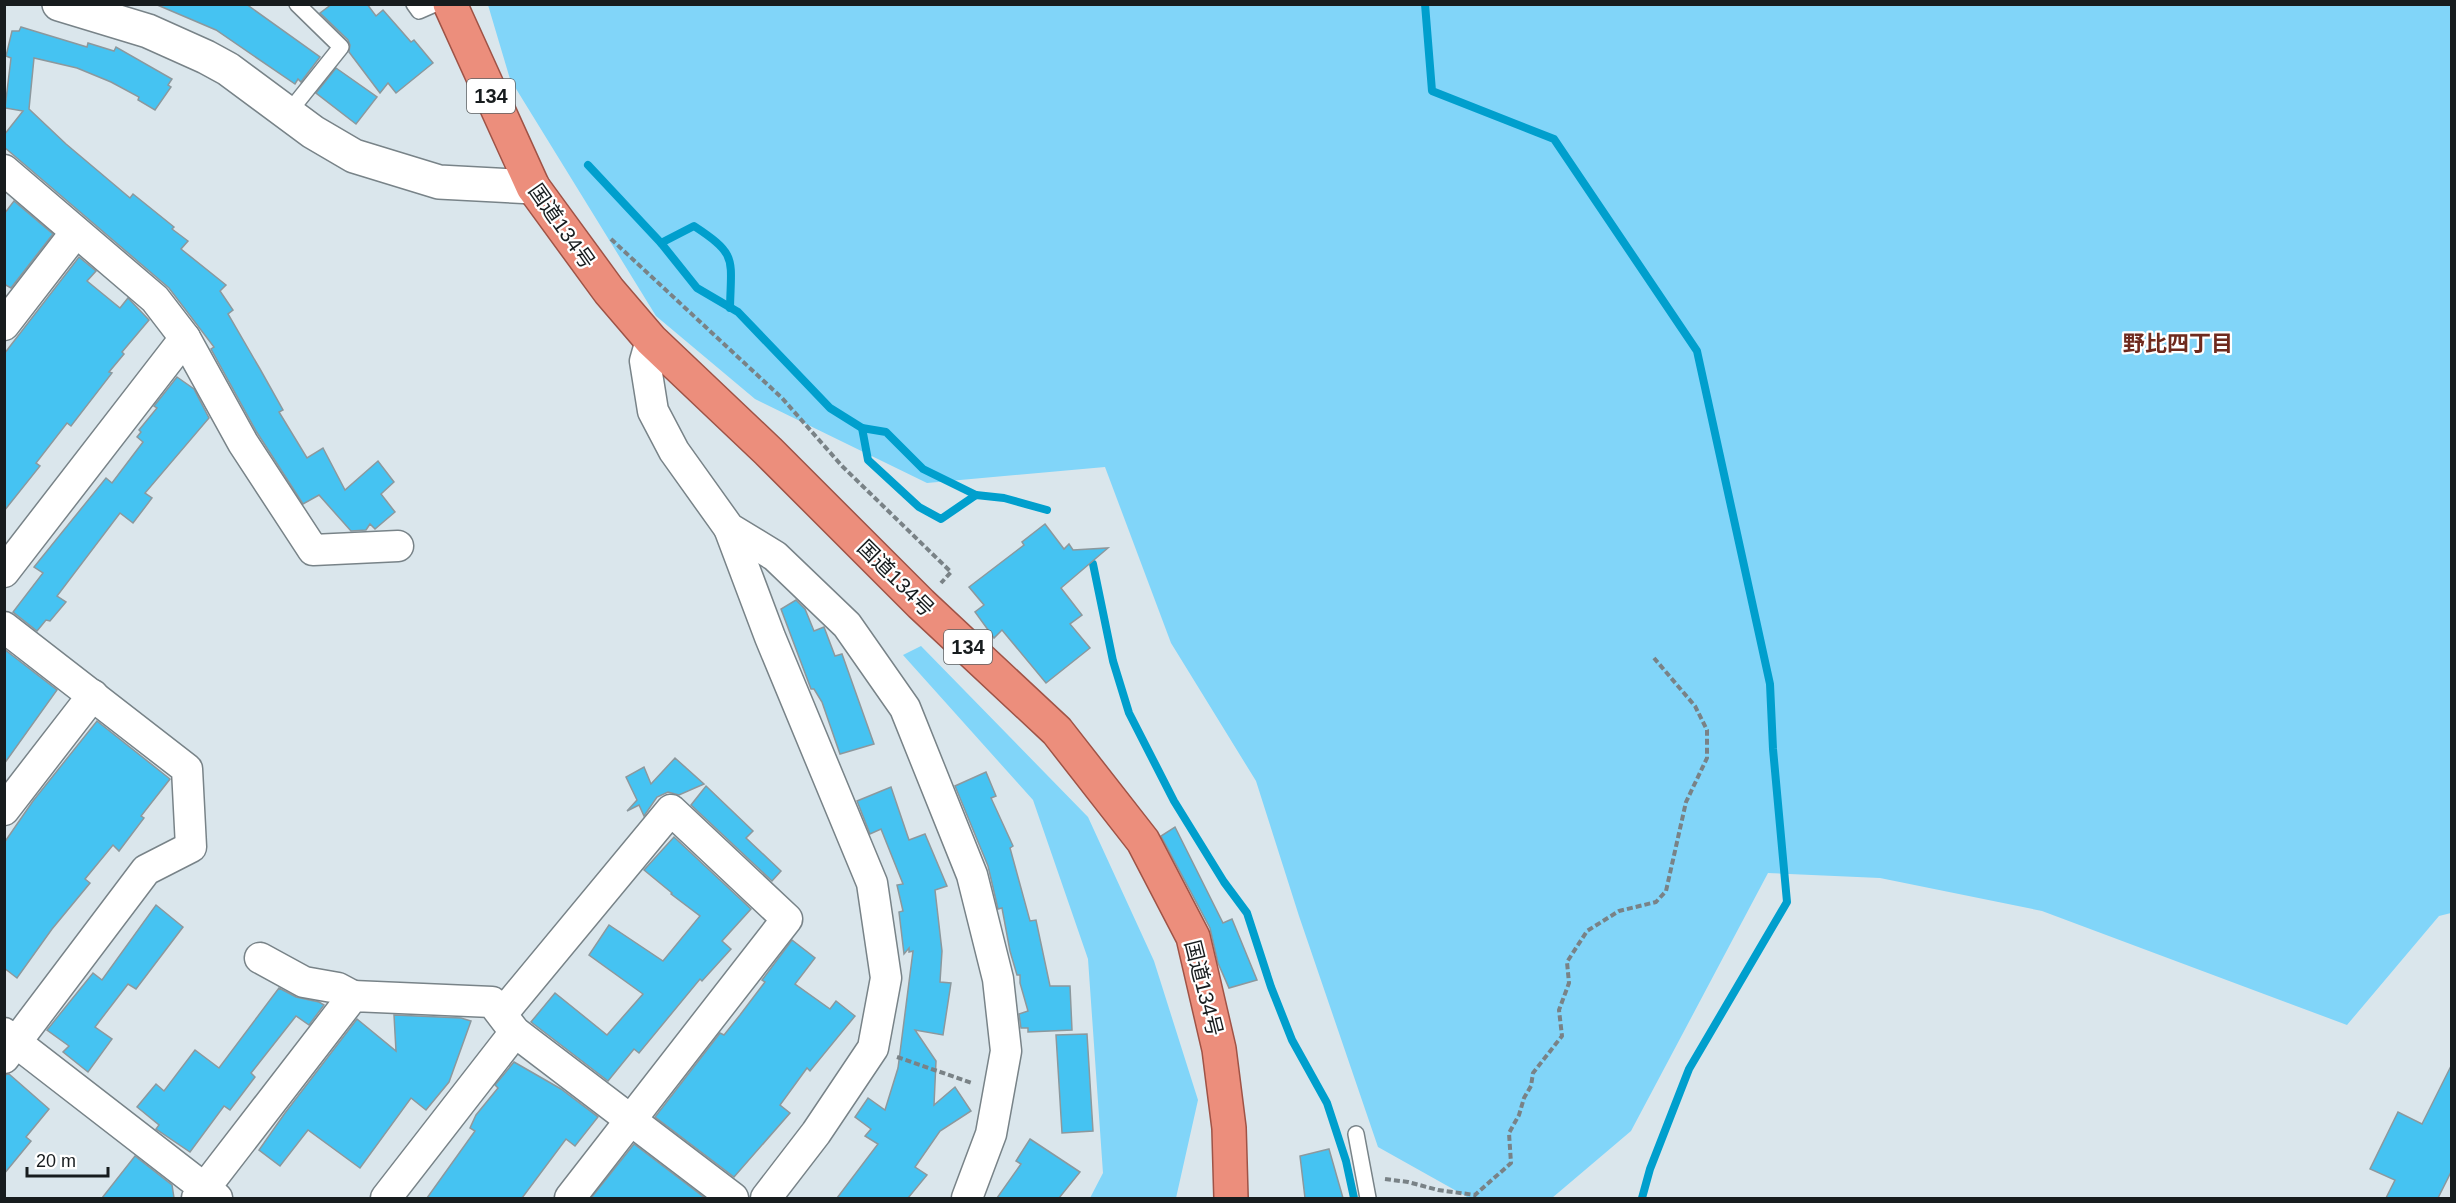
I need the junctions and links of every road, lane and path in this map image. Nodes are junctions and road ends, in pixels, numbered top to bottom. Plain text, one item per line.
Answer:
1 (59, 4) edge
2 (297, 4) edge
3 (414, 4) edge
4 (435, 4) edge
5 (450, 4) edge
6 (289, 112) junction
7 (4, 170) edge
8 (533, 187) junction
9 (76, 232) junction
10 (606, 234) dead end
11 (4, 325) edge
12 (185, 338) junction
13 (651, 339) junction
14 (729, 528) junction
15 (398, 546) dead end
16 (4, 572) edge
17 (921, 604) junction
18 (4, 627) edge
19 (1654, 658) dead end
20 (93, 694) junction
21 (4, 810) edge
22 (260, 958) dead end
23 (353, 996) junction
24 (509, 1023) junction
25 (9, 1044) edge
26 (873, 1048) junction
27 (998, 1093) junction
28 (631, 1119) junction
29 (1356, 1134) dead end
30 (1364, 1176) junction
31 (206, 1195) edge
32 (386, 1198) edge
33 (570, 1198) edge
34 (733, 1198) edge
35 (766, 1198) edge
36 (967, 1198) edge
37 (1231, 1198) edge
38 (1368, 1198) edge

1 - 6 street
2 - 6 lane
3 - 4 lane
5 - 8 highway, 国道134号 / 134
6 - 8 street
7 - 9 street
8 - 13 highway, 国道134号 / 134
9 - 11 street
9 - 12 street
10 - 17 path
12 - 15 street
12 - 16 street
13 - 14 street
13 - 17 highway, 国道134号 / 134
14 - 26 street
14 - 27 street
17 - 37 highway, 国道134号 / 134
18 - 20 street
19 - 30 path
20 - 21 street
20 - 25 street
22 - 23 street
23 - 24 street
23 - 31 street
24 - 28 street
24 - 28 street
24 - 32 street
25 - 31 street
26 - 27 path
26 - 35 street
27 - 36 street
28 - 33 street
28 - 34 street
29 - 30 lane
30 - 38 lane

